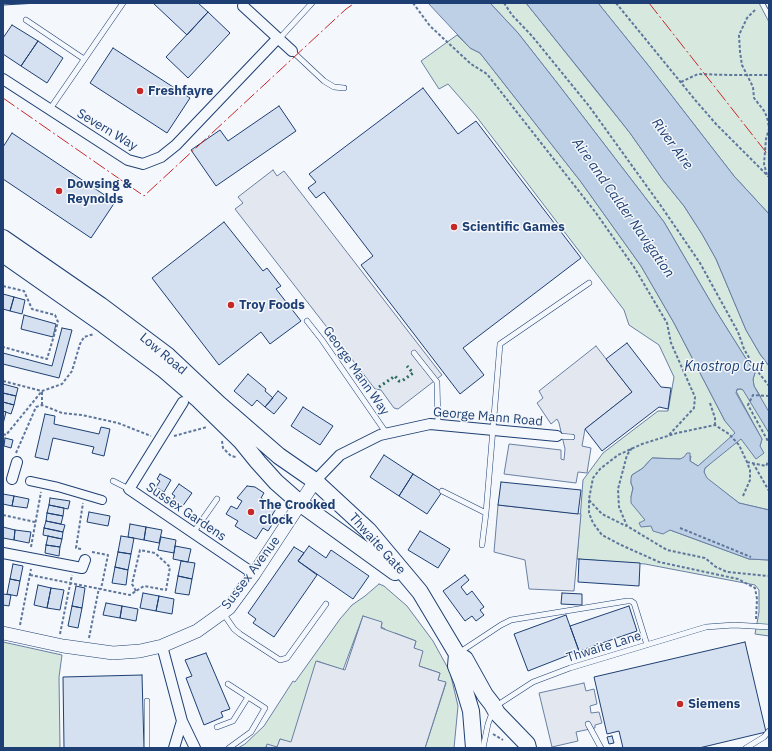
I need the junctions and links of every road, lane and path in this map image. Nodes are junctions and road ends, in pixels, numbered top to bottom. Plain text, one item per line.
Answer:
1 (123, 3) edge
2 (312, 3) edge
3 (413, 3) edge
4 (504, 3) edge
5 (616, 3) edge
6 (243, 6) dead end
7 (755, 10) dead end
8 (26, 20) dead end
9 (278, 38) junction
10 (292, 51) joint
11 (84, 59) junction
12 (747, 75) junction
13 (769, 75) edge
14 (3, 79) edge
15 (681, 82) junction
16 (344, 88) dead end
17 (50, 109) junction
18 (768, 177) edge
19 (3, 238) edge
20 (3, 254) edge
21 (589, 283) dead end
22 (3, 286) edge
23 (307, 321) dead end
24 (108, 328) junction
25 (3, 347) edge
26 (414, 353) dead end
27 (3, 381) edge
28 (769, 386) edge
29 (42, 391) junction
30 (769, 396) edge
31 (183, 402) dead end
32 (710, 404) dead end
33 (42, 405) junction
34 (224, 424) junction
35 (438, 425) junction
36 (715, 425) junction
37 (493, 430) junction
38 (252, 432) junction
39 (3, 434) edge
40 (387, 434) junction
41 (557, 436) joint
42 (668, 436) junction
43 (572, 437) dead end
44 (160, 440) junction
45 (769, 442) edge
46 (632, 448) junction
47 (17, 462) joint
48 (747, 462) junction
49 (769, 462) edge
50 (753, 463) junction
51 (11, 478) edge
52 (30, 481) dead end
53 (113, 481) dead end
54 (315, 481) junction
55 (43, 483) junction
56 (129, 490) junction
57 (442, 491) dead end
58 (769, 491) edge
59 (85, 495) junction
60 (743, 496) dead end
61 (217, 499) dead end
62 (589, 499) junction
63 (102, 500) dead end
64 (301, 504) junction
65 (486, 513) junction
66 (3, 515) edge
67 (35, 522) junction
68 (627, 526) junction
69 (680, 528) dead end
70 (193, 533) junction
71 (482, 545) dead end
72 (76, 548) junction
73 (82, 550) dead end
74 (3, 553) edge
75 (87, 555) joint
76 (751, 556) dead end
77 (31, 559) junction
78 (74, 566) junction
79 (254, 574) junction
80 (30, 575) junction
81 (769, 576) edge
82 (70, 582) junction
83 (100, 588) junction
84 (136, 591) junction
85 (420, 592) junction
86 (326, 604) dead end
87 (223, 612) junction
88 (755, 626) junction
89 (769, 627) edge
90 (3, 633) edge
91 (18, 636) junction
92 (58, 645) junction
93 (647, 645) junction
94 (162, 646) junction
95 (86, 649) junction
96 (457, 654) junction
97 (228, 684) dead end
98 (248, 697) junction
99 (147, 701) dead end
100 (494, 708) junction
101 (182, 721) junction
102 (588, 724) dead end
103 (217, 727) dead end
104 (769, 731) edge
105 (492, 733) dead end
106 (506, 742) dead end
107 (147, 748) edge
108 (174, 748) edge
109 (195, 748) edge
110 (229, 748) edge
111 (474, 748) edge
112 (483, 748) edge
113 (528, 748) edge
114 (601, 748) edge
115 (746, 748) edge

1 - 11 lane
2 - 9 lane
3 - 42 path
4 - 28 path
5 - 15 path
6 - 9 street
7 - 12 path
8 - 11 lane
9 - 10 street
9 - 17 street, Severn Way
10 - 16 lane
11 - 17 lane
12 - 13 path
12 - 15 path
12 - 18 path
14 - 17 street, Severn Way
15 - 18 path
19 - 38 main road, Low Road
20 - 24 main road, Low Road
21 - 37 lane
22 - 25 path
23 - 40 lane, George Mann Way
24 - 29 path
24 - 34 main road, Low Road
26 - 35 lane
27 - 29 path
29 - 33 path
29 - 39 path
30 - 45 path
31 - 44 street, Sussex Gardens
32 - 36 path
33 - 44 path
33 - 47 path
34 - 44 path
34 - 64 main road, Low Road
35 - 37 street, George Mann Road
35 - 40 street, George Mann Road
36 - 42 path
36 - 48 path
37 - 41 street, George Mann Road
37 - 65 lane
38 - 54 main road, Low Road
38 - 64 main road
40 - 54 street, George Mann Road
41 - 43 lane
42 - 46 path
44 - 56 street, Sussex Gardens
46 - 62 path
46 - 68 path
47 - 51 street
48 - 50 path
48 - 60 path
49 - 50 path
50 - 58 path
52 - 55 street
53 - 56 lane
54 - 64 street, Sussex Avenue
54 - 85 main road, Thwaite Gate
55 - 59 street
55 - 67 path
56 - 70 street, Sussex Gardens
57 - 65 lane
59 - 63 street
59 - 72 path
61 - 70 lane
62 - 68 path
62 - 88 path
64 - 79 street, Sussex Avenue
64 - 85 main road, Thwaite Gate
65 - 71 lane
66 - 67 path
67 - 77 path
68 - 81 path
69 - 76 path
70 - 79 street, Sussex Gardens
72 - 73 path
72 - 78 path
74 - 77 street
75 - 78 street
75 - 83 path
77 - 78 street
77 - 80 path
78 - 82 path
79 - 87 street, Sussex Avenue
80 - 82 path
80 - 91 path
82 - 83 path
82 - 92 path
83 - 84 path
83 - 95 path
84 - 84 path
85 - 96 main road, Thwaite Gate
86 - 87 lane
87 - 94 street, Sussex Avenue
88 - 89 lane, Thwaite Lane
88 - 93 lane, Thwaite Lane
90 - 91 street, Sussex Avenue
91 - 92 street, Sussex Avenue
92 - 95 street, Sussex Avenue
93 - 96 lane
93 - 100 lane, Thwaite Lane
94 - 95 street, Sussex Avenue
94 - 101 street
96 - 100 main road, Thwaite Gate
96 - 111 main road, Thwaite Gate
97 - 98 lane
98 - 103 lane
98 - 110 lane
99 - 107 lane
100 - 112 lane
100 - 113 main road, Thwaite Gate
101 - 108 street
101 - 109 street
102 - 114 lane
104 - 115 lane
105 - 106 path

